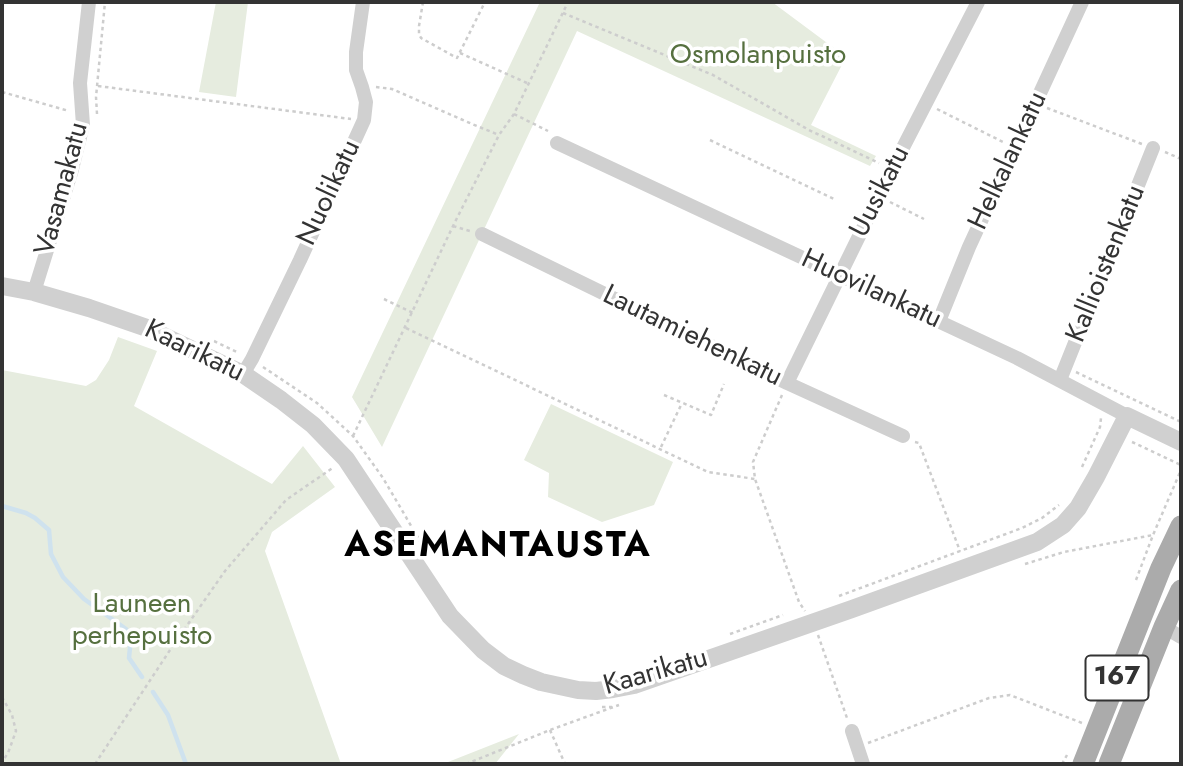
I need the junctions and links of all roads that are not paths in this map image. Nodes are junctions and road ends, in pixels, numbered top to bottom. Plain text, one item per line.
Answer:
1 (89, 2) edge
2 (363, 2) edge
3 (978, 2) edge
4 (1082, 2) edge
5 (557, 139) road end
6 (1153, 148) road end
7 (482, 234) dead end
8 (840, 275) junction
9 (2, 286) edge
10 (34, 292) junction
11 (939, 321) junction
12 (248, 366) junction
13 (1060, 380) junction
14 (787, 383) junction
15 (1127, 416) junction
16 (903, 436) road end
17 (1181, 442) edge
18 (1181, 526) edge
19 (1181, 590) edge
20 (1173, 632) edge
21 (852, 731) road end
22 (863, 764) edge
23 (1083, 764) edge
24 (1109, 764) edge

1 - 10 street, Vasamakatu
2 - 12 street, Nuolikatu
3 - 8 street, Uusikatu
4 - 11 street, Helkalankatu
5 - 8 street, Huovilankatu
6 - 13 street, Kallioistenkatu
7 - 14 street, Lautamiehenkatu
8 - 11 street, Huovilankatu
8 - 14 street, Uusikatu
9 - 10 street, Kaarikatu
10 - 12 street, Kaarikatu
11 - 13 street, Huovilankatu
12 - 15 street, Kaarikatu
13 - 15 street, Huovilankatu
14 - 16 street, Lautamiehenkatu
15 - 17 street, Huovilankatu
18 - 23 main road, 167
19 - 20 main road, 167
20 - 24 main road, 167
21 - 22 street

